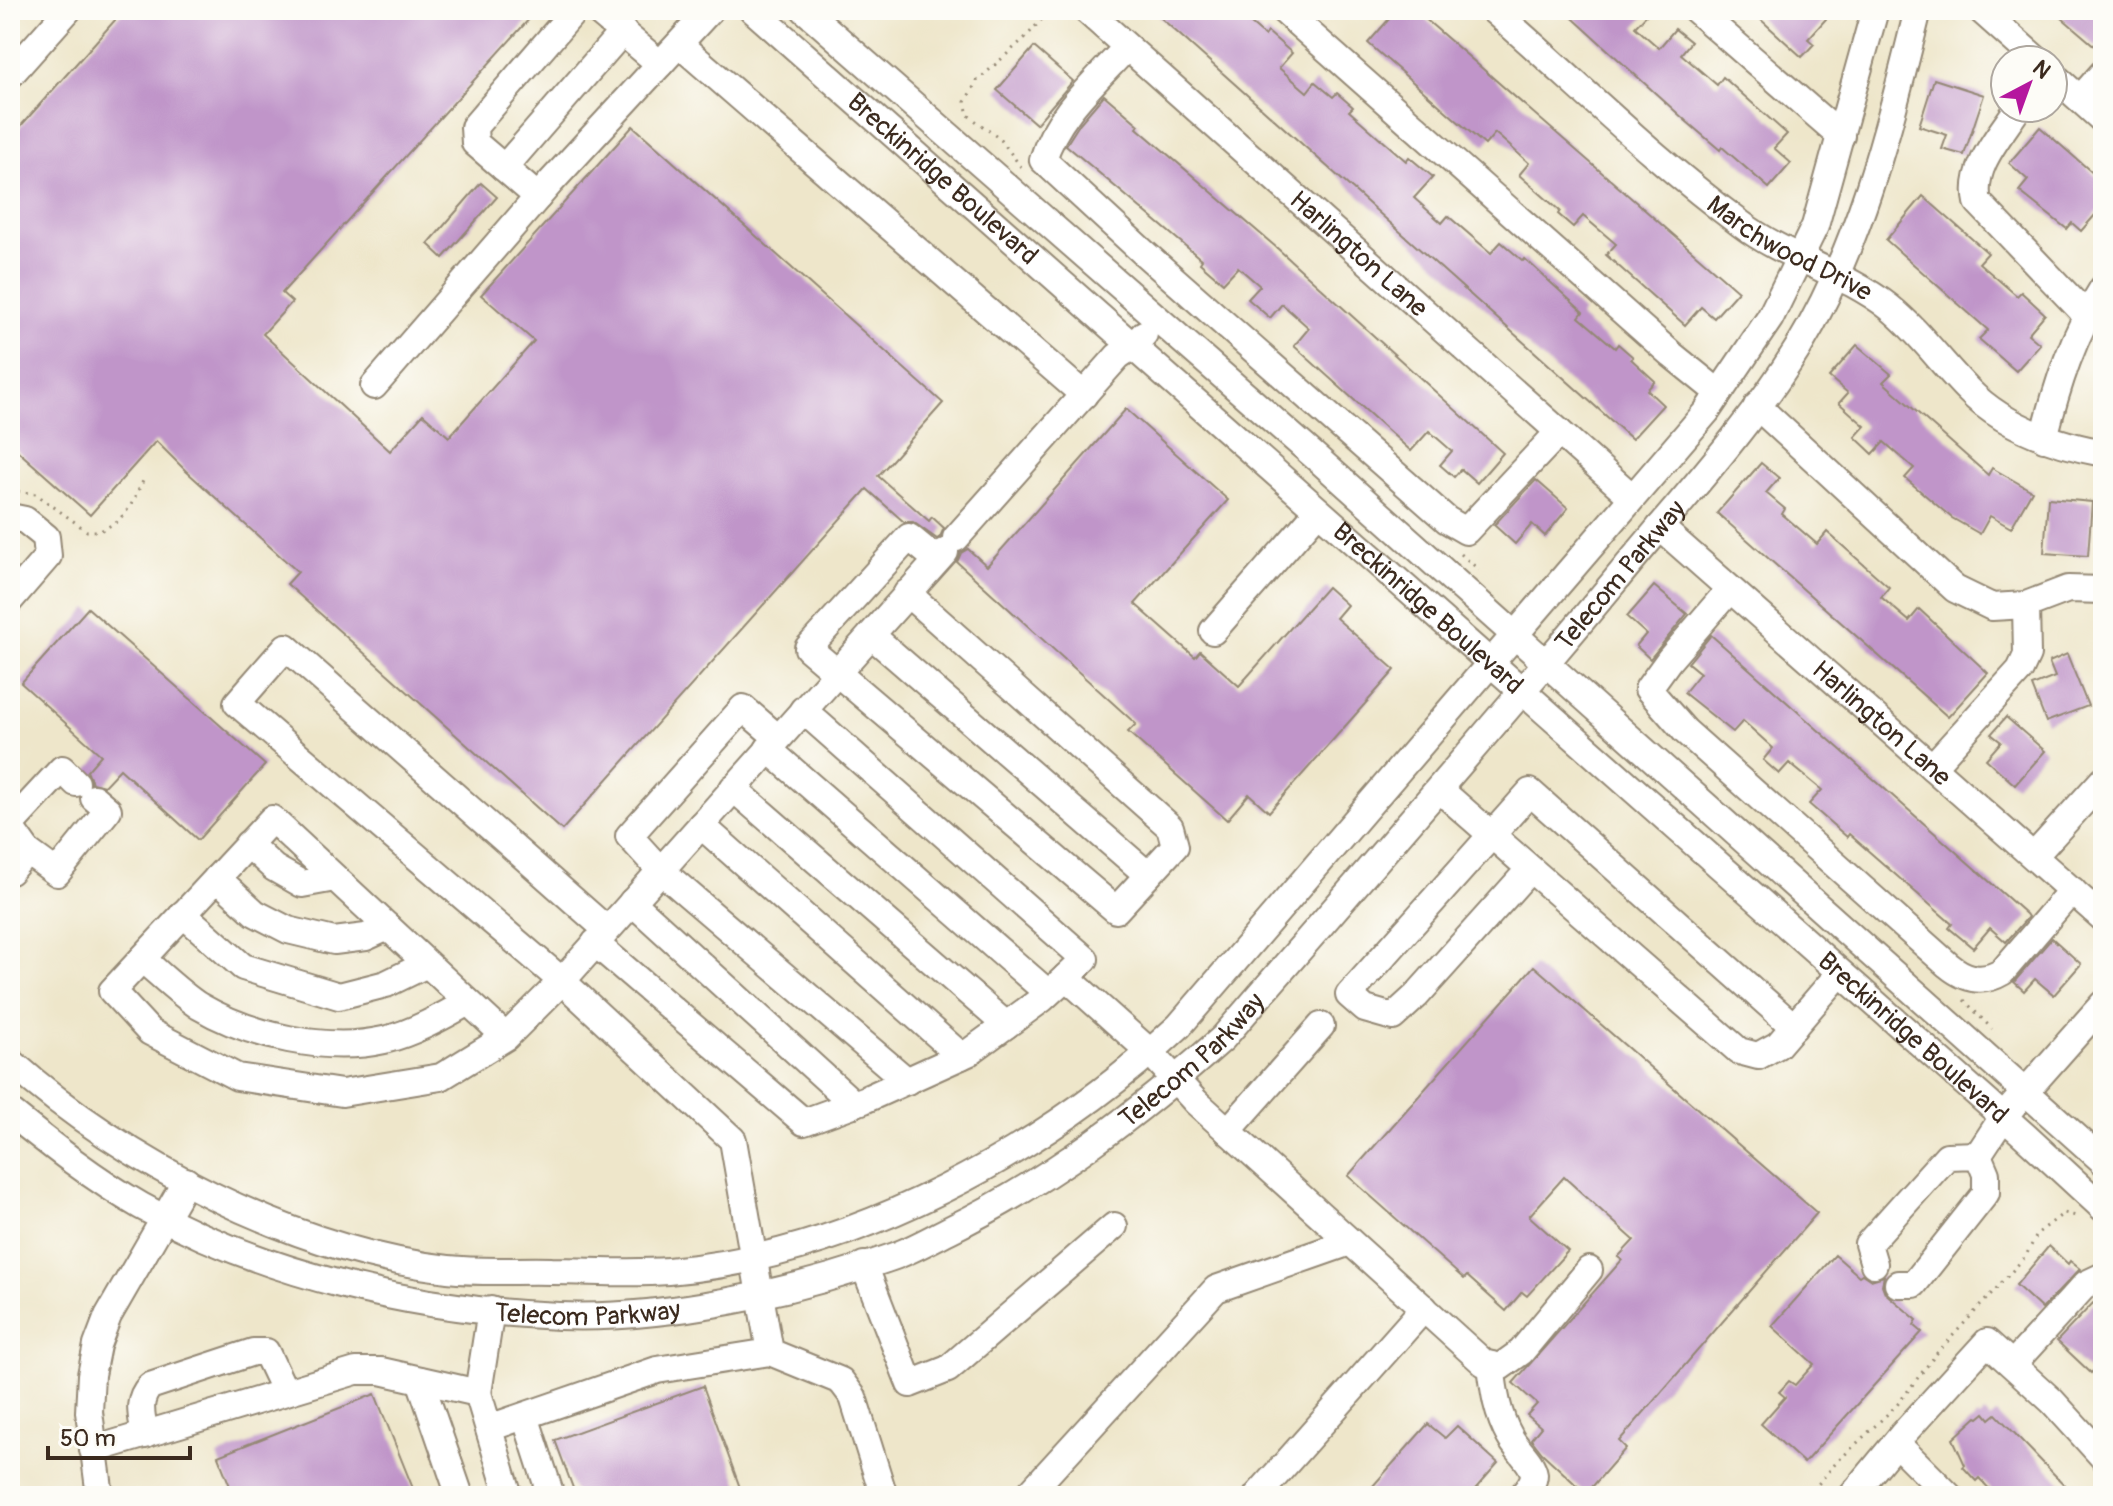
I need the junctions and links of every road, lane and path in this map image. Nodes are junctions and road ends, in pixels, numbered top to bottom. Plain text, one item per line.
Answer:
1 (68, 10) edge
2 (575, 10) edge
3 (596, 10) edge
4 (710, 10) edge
5 (753, 10) edge
6 (805, 10) edge
7 (1050, 10) edge
8 (1086, 10) edge
9 (1283, 10) edge
10 (1493, 10) edge
11 (1696, 10) edge
12 (1875, 10) edge
13 (1918, 10) edge
14 (1982, 11) edge
15 (623, 31) junction
16 (679, 44) junction
17 (2019, 44) edge
18 (1127, 47) junction
19 (660, 64) junction
20 (2103, 73) edge
21 (10, 75) edge
22 (2069, 89) edge
23 (2080, 99) junction
24 (2103, 120) edge
25 (2008, 124) edge
26 (1841, 136) junction
27 (504, 168) junction
28 (1024, 170) dead end
29 (538, 197) junction
30 (1801, 259) junction
31 (1835, 275) junction
32 (2103, 288) edge
33 (2087, 316) junction
34 (1157, 319) junction
35 (1133, 346) junction
36 (374, 386) dead end
37 (1719, 393) junction
38 (1084, 395) junction
39 (1757, 406) junction
40 (1559, 432) junction
41 (2044, 438) junction
42 (2103, 453) edge
43 (145, 477) dead end
44 (10, 490) edge
45 (1632, 497) junction
46 (1318, 511) junction
47 (10, 517) edge
48 (1660, 527) junction
49 (946, 550) junction
50 (1462, 554) dead end
51 (1483, 574) dead end
52 (1730, 589) junction
53 (2103, 590) edge
54 (907, 593) junction
55 (10, 600) edge
56 (2026, 605) junction
57 (1213, 631) dead end
58 (871, 635) junction
59 (1516, 636) junction
60 (1491, 663) junction
61 (1546, 664) junction
62 (836, 674) junction
63 (1523, 692) junction
64 (803, 710) junction
65 (773, 744) junction
66 (1932, 767) junction
67 (2103, 780) edge
68 (733, 788) junction
69 (1439, 789) junction
70 (701, 825) junction
71 (10, 826) edge
72 (1492, 836) junction
73 (2034, 856) junction
74 (18, 861) edge
75 (1530, 869) junction
76 (660, 870) junction
77 (1148, 875) junction
78 (217, 878) junction
79 (2072, 890) junction
80 (632, 902) junction
81 (183, 914) junction
82 (2103, 918) edge
83 (388, 927) junction
84 (601, 937) junction
85 (142, 959) junction
86 (427, 964) junction
87 (1840, 973) junction
88 (562, 981) junction
89 (1057, 985) junction
90 (1959, 996) dead end
91 (468, 1002) junction
92 (2103, 1004) edge
93 (1006, 1025) junction
94 (1321, 1026) dead end
95 (1794, 1027) junction
96 (1998, 1036) dead end
97 (506, 1037) junction
98 (1151, 1053) junction
99 (961, 1056) junction
100 (10, 1061) edge
101 (1177, 1079) junction
102 (907, 1081) junction
103 (2026, 1091) junction
104 (854, 1104) junction
105 (10, 1112) edge
106 (2003, 1117) junction
107 (1228, 1131) junction
108 (1978, 1155) junction
109 (2103, 1161) edge
110 (186, 1181) junction
111 (2095, 1213) edge
112 (166, 1218) junction
113 (1114, 1226) dead end
114 (1350, 1242) junction
115 (752, 1258) junction
116 (1874, 1264) dead end
117 (864, 1265) junction
118 (1589, 1270) dead end
119 (2103, 1276) edge
120 (1898, 1284) dead end
121 (759, 1294) junction
122 (1424, 1308) junction
123 (491, 1310) junction
124 (770, 1352) junction
125 (2013, 1364) junction
126 (1491, 1365) junction
127 (420, 1380) junction
128 (285, 1392) junction
129 (478, 1393) junction
130 (525, 1416) junction
131 (489, 1428) junction
132 (145, 1435) junction
133 (1896, 1443) junction
134 (93, 1450) junction
135 (2103, 1457) edge
136 (100, 1496) edge
137 (460, 1496) edge
138 (509, 1496) edge
139 (551, 1496) edge
140 (884, 1496) edge
141 (1027, 1496) edge
142 (1257, 1496) edge
143 (1522, 1496) edge
144 (1808, 1496) edge
145 (1852, 1496) edge
146 (1949, 1496) edge

1 - 21 street
2 - 27 street
3 - 15 street
4 - 16 street
5 - 35 street, Breckinridge Boulevard
6 - 34 street, Breckinridge Boulevard
7 - 28 path
8 - 18 street, Harlington Lane
9 - 37 street
10 - 30 street, Marchwood Drive
11 - 26 street
12 - 26 street, Telecom Parkway
13 - 31 street, Telecom Parkway
14 - 17 street
15 - 19 street
15 - 27 street
16 - 19 street
16 - 38 street
18 - 40 street, Harlington Lane
18 - 40 street
19 - 29 street
20 - 23 street
22 - 23 street
23 - 24 street
25 - 33 street
26 - 30 street, Telecom Parkway
27 - 29 street
29 - 36 street
30 - 31 street, Marchwood Drive
30 - 37 street, Telecom Parkway
31 - 39 street, Telecom Parkway
31 - 41 street, Marchwood Drive
32 - 33 street
33 - 41 street
34 - 35 street
34 - 59 street, Breckinridge Boulevard
35 - 38 street
35 - 46 street, Breckinridge Boulevard
37 - 45 street, Telecom Parkway
38 - 49 street
39 - 48 street, Telecom Parkway
39 - 56 street
40 - 45 street, Harlington Lane
41 - 42 street, Marchwood Drive
43 - 44 path
45 - 59 street, Telecom Parkway
46 - 57 street
46 - 60 street, Breckinridge Boulevard
47 - 55 street
48 - 52 street, Harlington Lane
48 - 61 street, Telecom Parkway
49 - 54 street
49 - 62 street
50 - 51 path
52 - 66 street, Harlington Lane
52 - 79 street
53 - 56 street
54 - 58 street
54 - 77 street
56 - 66 street
58 - 62 street
58 - 77 street
59 - 60 street, Telecom Parkway
59 - 61 street, Breckinridge Boulevard
60 - 63 street, Breckinridge Boulevard
60 - 98 street, Telecom Parkway
61 - 63 street, Telecom Parkway
61 - 103 street, Breckinridge Boulevard
62 - 64 street
62 - 77 street
63 - 69 street, Telecom Parkway
63 - 87 street, Breckinridge Boulevard
64 - 65 street
64 - 89 street
65 - 68 street
65 - 76 street
65 - 89 street
66 - 73 street, Harlington Lane
67 - 73 street
68 - 70 street
68 - 93 street
69 - 72 street
69 - 101 street, Telecom Parkway
70 - 76 street
70 - 99 street
71 - 74 street
71 - 74 street
72 - 75 street
72 - 75 street
72 - 95 street
73 - 79 street, Harlington Lane
75 - 95 street
76 - 80 street
76 - 102 street
78 - 81 street
78 - 83 street
78 - 83 street
79 - 82 street, Harlington Lane
80 - 84 street
80 - 104 street
81 - 85 street
81 - 86 street
83 - 86 street
84 - 88 street
84 - 88 street
84 - 104 street
85 - 91 street
85 - 97 street
86 - 91 street
87 - 95 street
87 - 106 street, Breckinridge Boulevard
88 - 97 street
88 - 115 street
89 - 93 street
89 - 98 street
90 - 96 path
91 - 97 street
92 - 103 street
93 - 99 street
94 - 107 street
98 - 101 street
98 - 115 street, Telecom Parkway
99 - 102 street
100 - 110 street, Telecom Parkway
101 - 107 street
101 - 117 street, Telecom Parkway
102 - 104 street
103 - 106 street
103 - 109 street, Breckinridge Boulevard
105 - 112 street, Telecom Parkway
106 - 108 street
106 - 111 street, Breckinridge Boulevard
107 - 114 street
108 - 116 street
108 - 120 street
110 - 112 street
110 - 115 street, Telecom Parkway
111 - 144 path
112 - 123 street, Telecom Parkway
112 - 134 street
113 - 117 street
114 - 122 street
114 - 141 street
115 - 121 street
117 - 121 street, Telecom Parkway
118 - 126 street
119 - 125 street
121 - 123 street, Telecom Parkway
121 - 124 street
122 - 126 street
122 - 142 street
123 - 129 street
124 - 130 street
124 - 140 street
125 - 133 street
125 - 135 street
126 - 143 street
127 - 128 street
127 - 129 street
127 - 137 street
128 - 132 street
128 - 132 street
129 - 131 street
130 - 131 street
130 - 139 street
131 - 138 street
132 - 134 street
133 - 145 street
133 - 146 street
134 - 136 street

